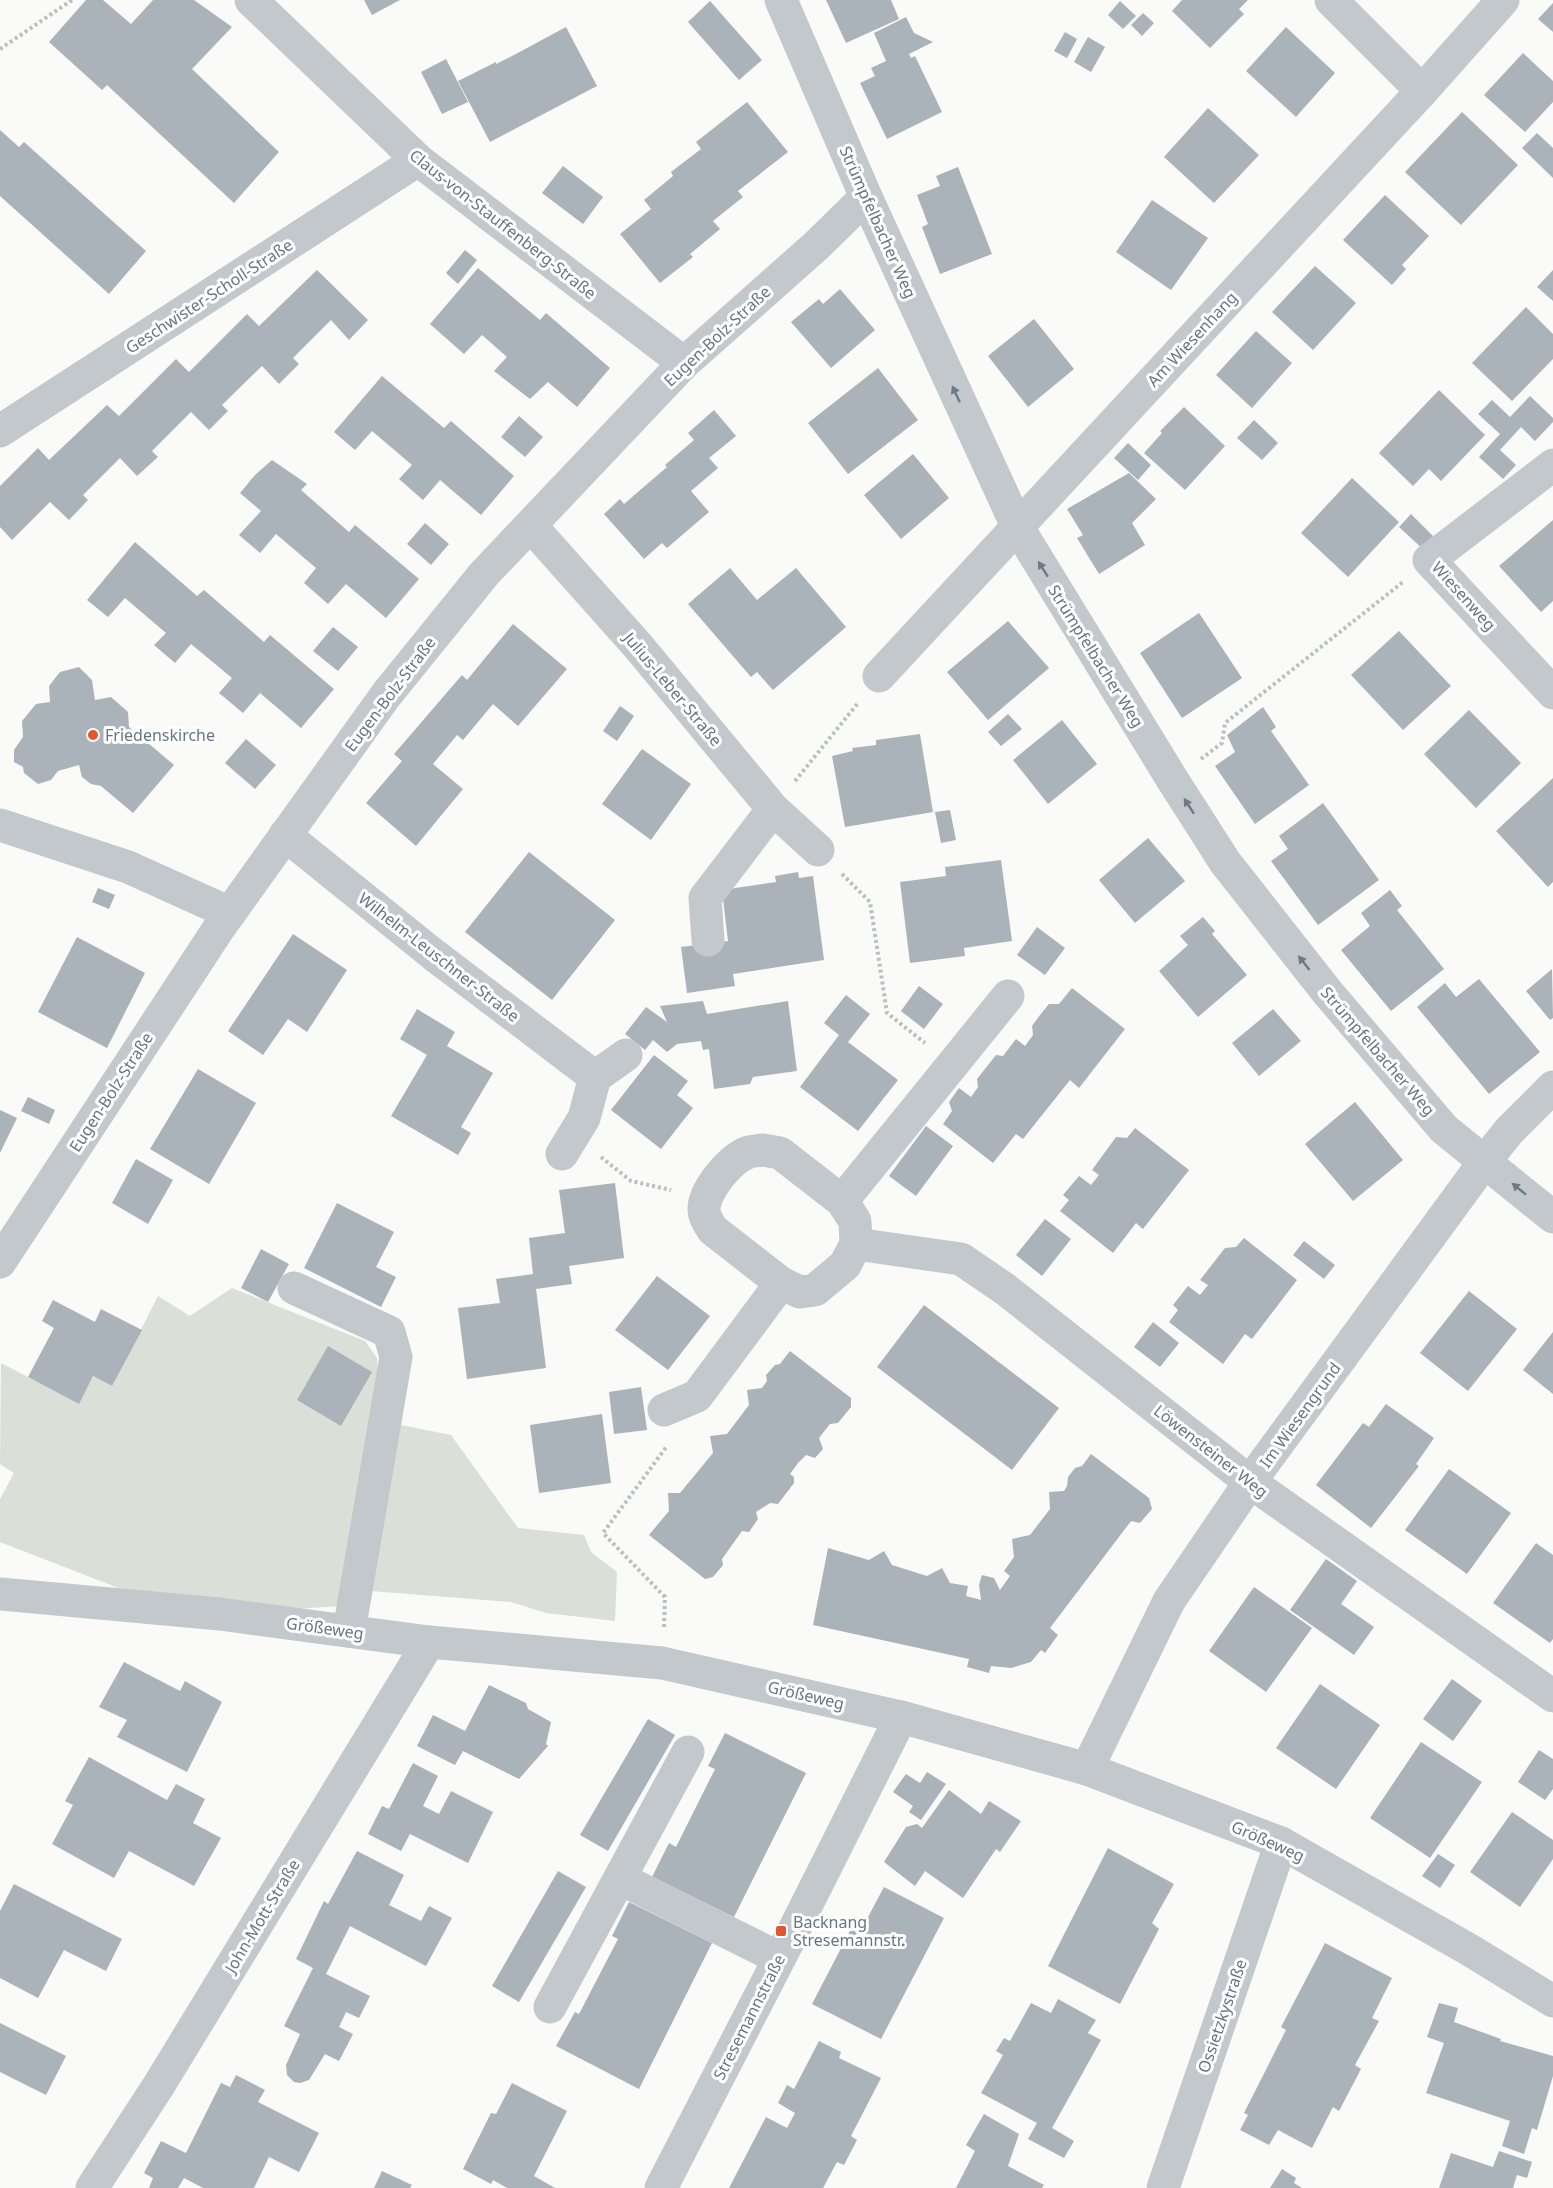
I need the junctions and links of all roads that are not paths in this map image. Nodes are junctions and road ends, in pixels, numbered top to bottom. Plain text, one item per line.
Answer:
1 (251, 0) edge
2 (781, 0) edge
3 (1330, 0) edge
4 (1503, 0) edge
5 (1422, 92) junction
6 (418, 160) junction
7 (866, 197) junction
8 (684, 363) junction
9 (0, 431) edge
10 (1553, 465) edge
11 (531, 526) junction
12 (1017, 526) junction
13 (879, 676) road end
14 (1553, 693) edge
15 (773, 809) junction
16 (0, 825) edge
17 (285, 835) junction
18 (818, 849) road end
19 (230, 913) junction
20 (708, 940) dead end
21 (1008, 996) dead end
22 (626, 1055) dead end
23 (595, 1077) junction
24 (1553, 1087) edge
25 (562, 1154) dead end
26 (1485, 1161) junction
27 (842, 1201) junction
28 (1553, 1217) edge
29 (856, 1244) junction
30 (0, 1262) edge
31 (294, 1288) dead end
32 (816, 1291) junction
33 (664, 1410) dead end
34 (1250, 1482) junction
35 (0, 1594) edge
36 (349, 1631) junction
37 (429, 1642) junction
38 (1553, 1696) edge
39 (901, 1717) junction
40 (688, 1752) dead end
41 (1087, 1769) junction
42 (1281, 1844) junction
43 (621, 1879) junction
44 (779, 1958) junction
45 (1553, 2001) edge
46 (550, 2007) dead end
47 (92, 2188) edge
48 (661, 2188) edge
49 (1163, 2188) edge

1 - 6 street, Claus-von-Stauffenberg-Straße
2 - 7 street, Strümpfelbacher Weg
3 - 5 street
4 - 5 street, Am Wiesenhang
5 - 12 street, Am Wiesenhang
6 - 8 street, Claus-von-Stauffenberg-Straße
6 - 9 street, Geschwister-Scholl-Straße
7 - 8 street, Eugen-Bolz-Straße
12 -> 7 street, Strümpfelbacher Weg
8 - 11 street, Eugen-Bolz-Straße
10 - 14 street, Wiesenweg
11 - 15 street, Julius-Leber-Straße
11 - 17 street, Eugen-Bolz-Straße
12 - 13 street, Am Wiesenhang
26 -> 12 street, Strümpfelbacher Weg
15 - 18 street, Julius-Leber-Straße
15 - 20 street
16 - 19 street
17 - 19 street, Eugen-Bolz-Straße
17 - 23 street, Wilhelm-Leuschner-Straße
19 - 30 street, Eugen-Bolz-Straße
21 - 27 street
22 - 23 street
23 - 25 street
24 - 26 street, Im Wiesengrund
28 -> 26 street, Strümpfelbacher Weg
26 - 34 street, Im Wiesengrund
27 - 29 street
27 - 32 street
29 - 32 street
29 - 34 street, Löwensteiner Weg
31 - 36 street
32 - 33 street
34 - 38 street, Löwensteiner Weg
34 - 41 street, Im Wiesengrund
35 - 36 street, Größeweg
36 - 37 street, Größeweg
37 - 39 street, Größeweg
37 - 47 street, John-Mott-Straße
39 - 41 street, Größeweg
39 - 44 street, Stresemannstraße
40 - 43 street
41 - 42 street, Größeweg
42 - 45 street, Größeweg
42 - 49 street, Ossietzkystraße
43 - 44 street
43 - 46 street
44 - 48 street, Stresemannstraße

